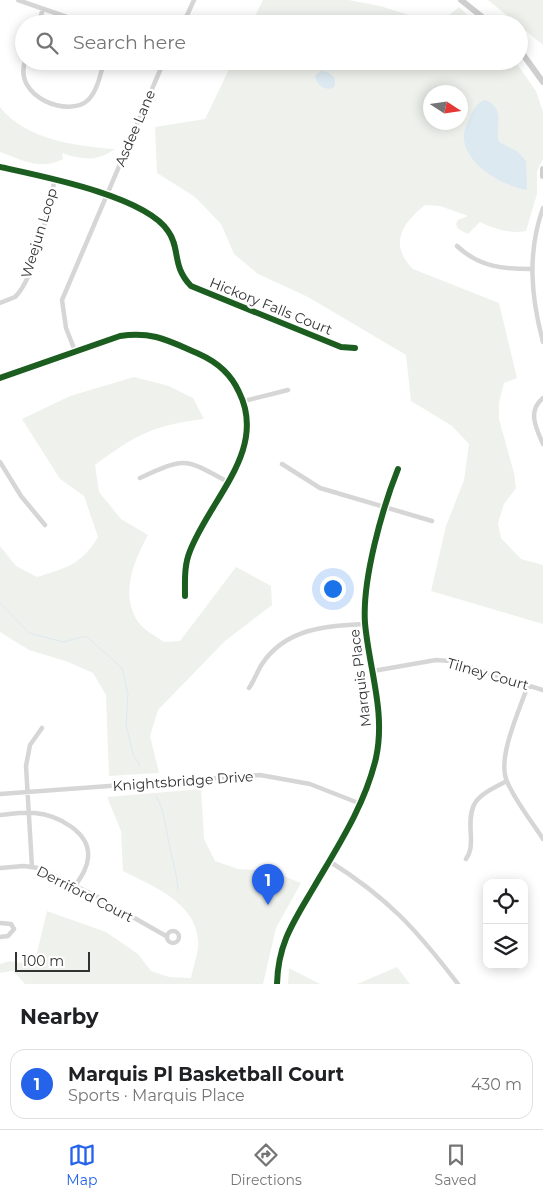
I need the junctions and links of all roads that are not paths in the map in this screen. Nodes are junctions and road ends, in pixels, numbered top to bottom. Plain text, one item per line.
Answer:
1 (18, 0) edge
2 (194, 0) edge
3 (461, 0) edge
4 (43, 9) junction
5 (41, 15) edge
6 (61, 15) edge
7 (187, 15) edge
8 (480, 15) edge
9 (528, 58) edge
10 (24, 70) edge
11 (101, 70) edge
12 (160, 70) edge
13 (543, 82) edge
14 (0, 167) edge
15 (543, 169) edge
16 (543, 176) edge
17 (55, 179) junction
18 (106, 195) junction
19 (543, 208) edge
20 (457, 246) dead end
21 (531, 269) junction
22 (0, 302) edge
23 (543, 342) edge
24 (355, 348) dead end
25 (75, 351) junction
26 (0, 378) edge
27 (288, 390) dead end
28 (543, 398) edge
29 (244, 401) junction
30 (543, 444) edge
31 (0, 462) edge
32 (282, 464) dead end
33 (398, 469) dead end
34 (140, 478) dead end
35 (228, 482) junction
36 (386, 508) junction
37 (432, 521) dead end
38 (46, 525) dead end
39 (184, 596) dead end
40 (365, 624) junction
41 (373, 671) junction
42 (528, 685) junction
43 (249, 688) dead end
44 (543, 690) edge
45 (42, 728) dead end
46 (508, 781) junction
47 (26, 792) junction
48 (0, 794) edge
49 (361, 804) junction
50 (28, 813) junction
51 (0, 815) edge
52 (543, 839) edge
53 (466, 859) dead end
54 (329, 861) junction
55 (32, 867) junction
56 (0, 868) edge
57 (75, 886) junction
58 (0, 923) edge
59 (166, 936) dead end
60 (0, 937) edge
61 (277, 984) edge
62 (458, 984) edge

1 - 4 street
2 - 7 street
3 - 8 street
4 - 5 street
4 - 6 street
9 - 13 street
10 - 11 street
12 - 18 street, Asdee Lane
14 - 17 street, Hickory Falls Court
15 - 16 street
17 - 18 street, Hickory Falls Court
17 - 22 street, Weejun Loop
18 - 24 street, Hickory Falls Court
18 - 25 street, Asdee Lane
19 - 21 street
20 - 21 street
21 - 23 street
25 - 26 street
25 - 29 street
27 - 29 street
28 - 30 street
29 - 35 street
31 - 38 street
32 - 36 street
33 - 36 street, Marquis Place
34 - 35 street
35 - 39 street
36 - 37 street
36 - 40 street, Marquis Place
40 - 41 street, Marquis Place
40 - 43 street
41 - 42 street, Tilney Court
41 - 49 street, Marquis Place
42 - 44 street, Tilney Court
42 - 46 street
45 - 47 street
46 - 52 street
46 - 53 street
47 - 48 street, Knightsbridge Drive
47 - 49 street, Knightsbridge Drive
47 - 50 street
49 - 54 street, Marquis Place
50 - 51 street
50 - 55 street
50 - 57 street
54 - 61 street, Marquis Place
54 - 62 street
55 - 56 street, Derriford Court
55 - 57 street, Derriford Court
57 - 59 street, Derriford Court
58 - 60 street

